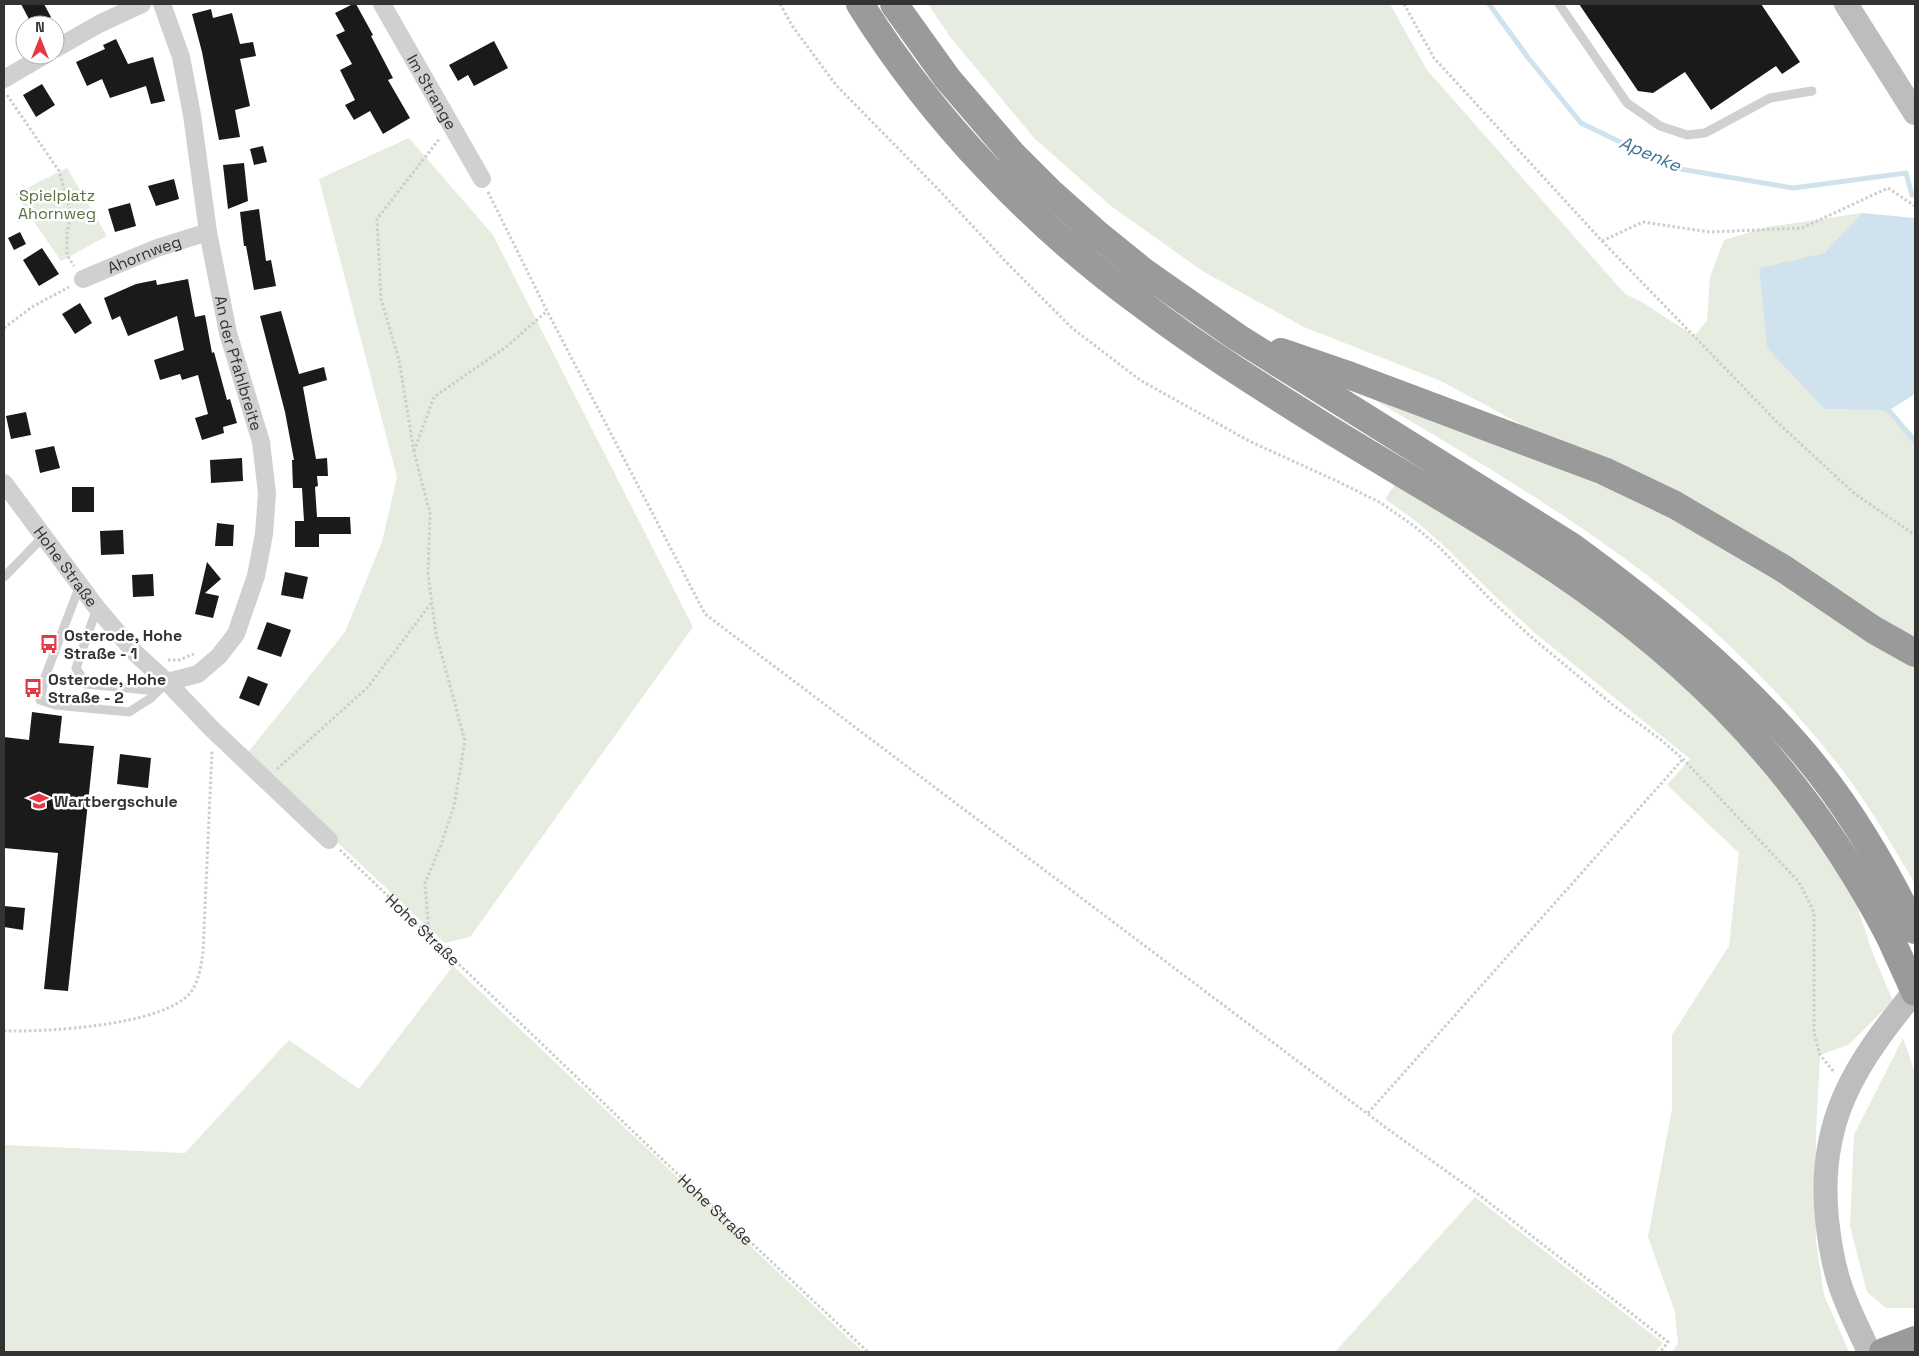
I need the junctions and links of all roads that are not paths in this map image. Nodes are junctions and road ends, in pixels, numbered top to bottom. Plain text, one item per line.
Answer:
1 (142, 4) edge
2 (162, 4) edge
3 (382, 4) edge
4 (860, 4) edge
5 (894, 4) edge
6 (1559, 4) edge
7 (1846, 4) edge
8 (65, 44) edge
9 (28, 65) edge
10 (4, 79) edge
11 (1812, 91) dead end
12 (1915, 113) edge
13 (482, 179) road end
14 (208, 232) junction
15 (82, 279) road end
16 (1237, 337) junction
17 (4, 483) edge
18 (43, 537) junction
19 (4, 577) edge
20 (80, 585) junction
21 (97, 608) junction
22 (1915, 653) edge
23 (158, 690) junction
24 (329, 840) road end
25 (1911, 921) edge
26 (1915, 992) edge
27 (1915, 1340) edge
28 (1869, 1352) edge
29 (1883, 1352) edge

1 - 8 street
2 - 14 street, An der Pfahlbreite
3 - 13 street, Im Strange
4 - 26 highway, bridge
5 - 16 highway
6 - 11 lane
7 - 12 street
9 - 10 street
14 - 15 street, Ahornweg
14 - 23 street, An der Pfahlbreite
16 - 22 highway
16 - 25 highway
17 - 18 street, Hohe Straße
18 - 19 lane
18 - 20 street, Hohe Straße
20 - 21 street, Hohe Straße
20 - 23 lane
21 - 23 street, Hohe Straße
21 - 23 lane
23 - 24 street, Hohe Straße
26 - 28 street
27 - 29 highway

